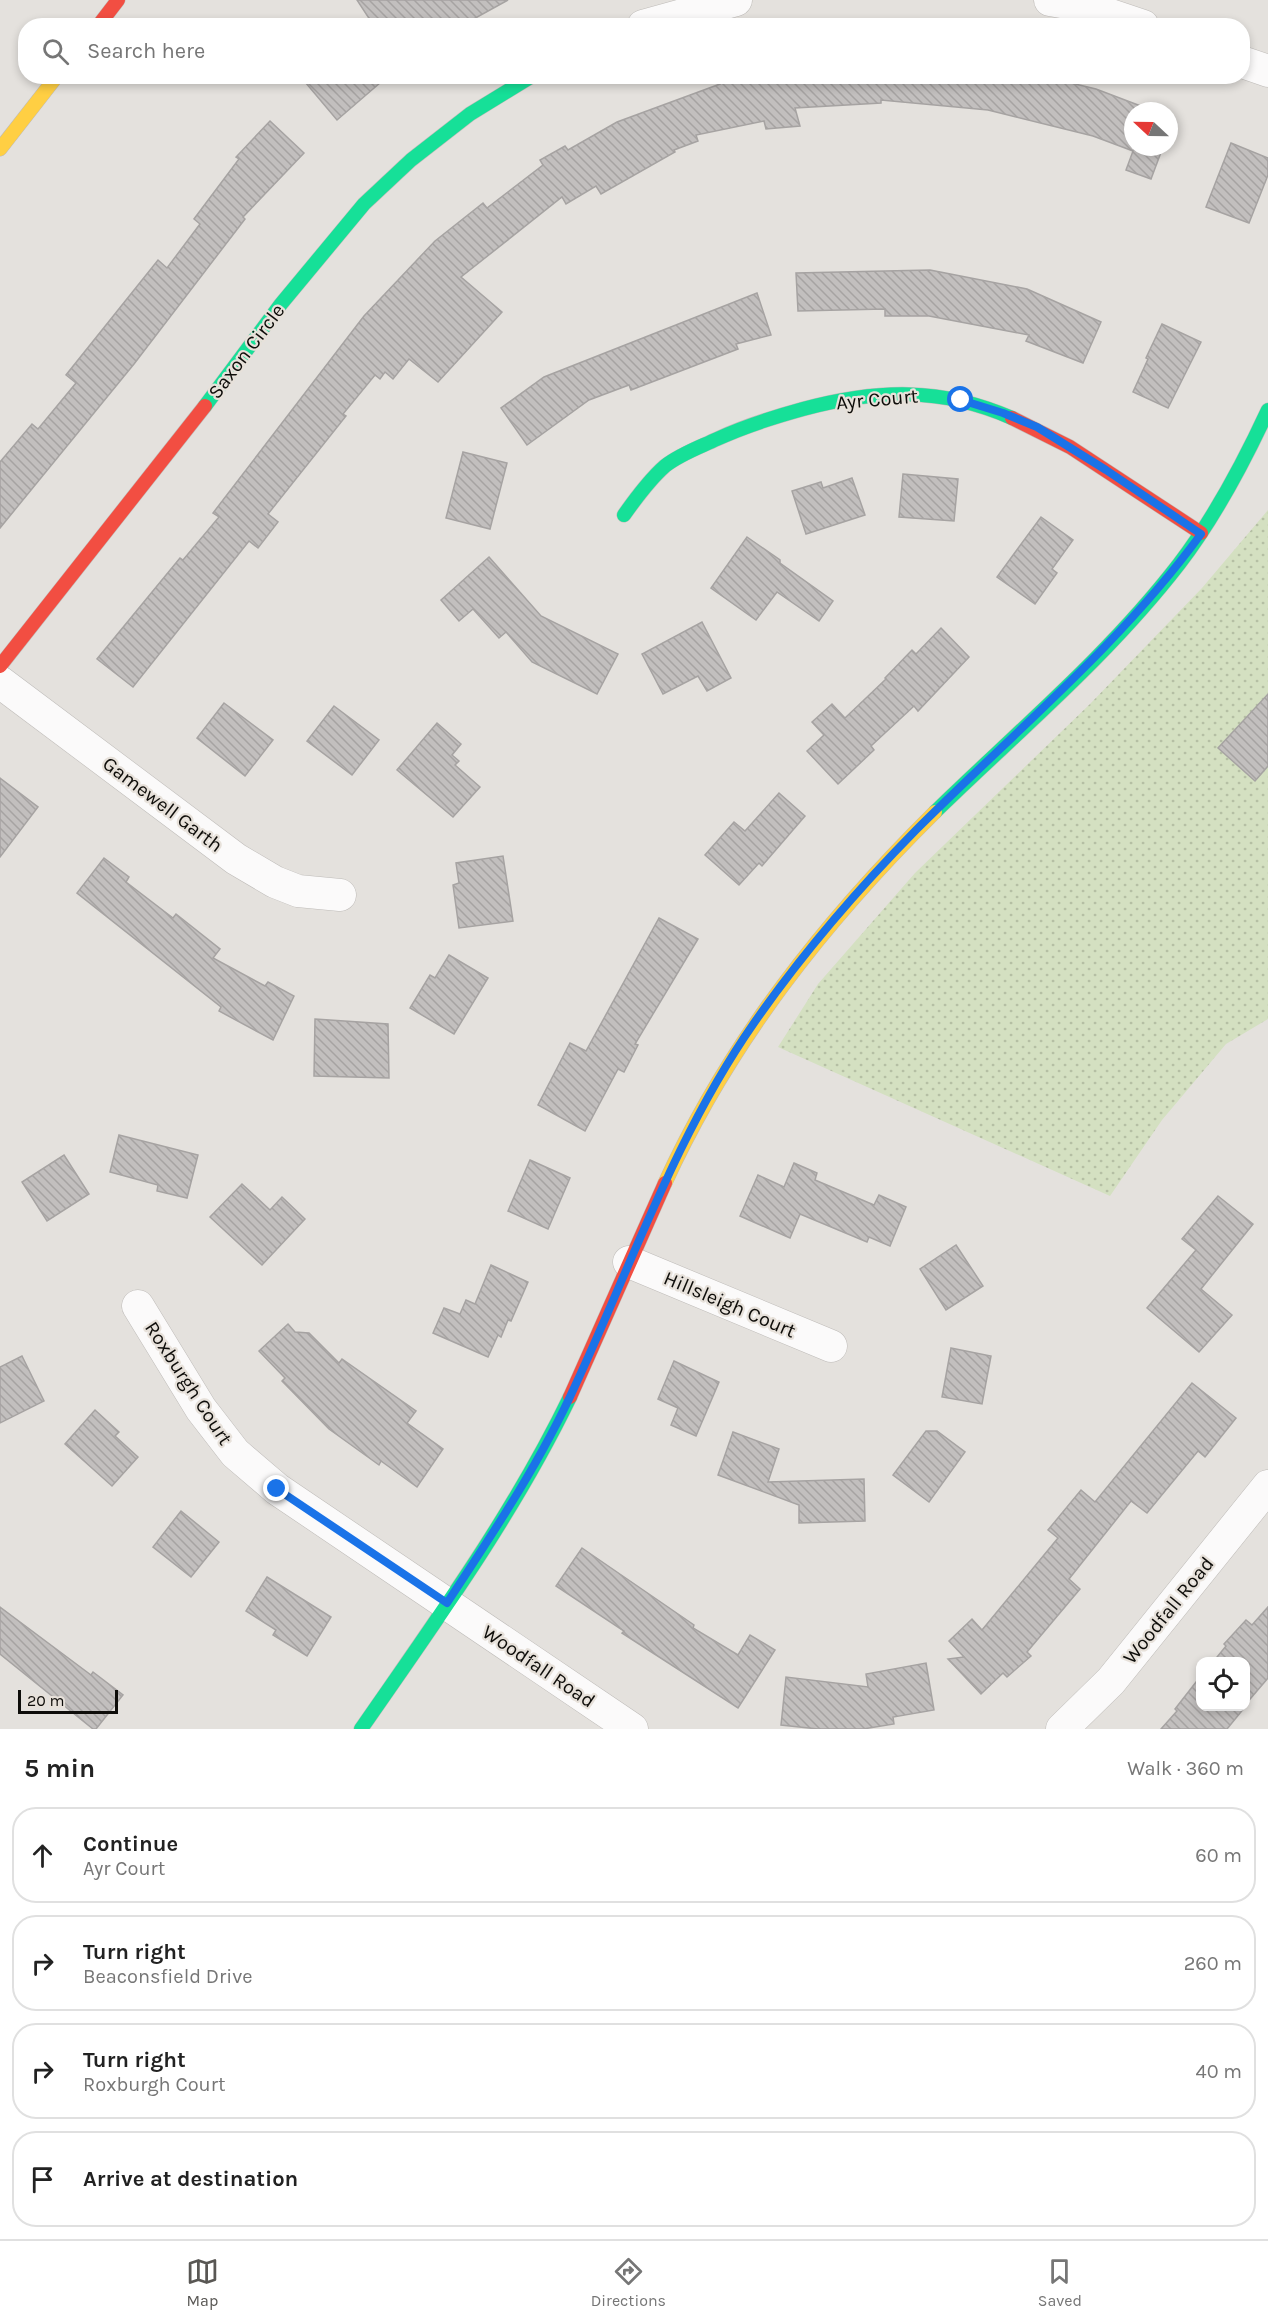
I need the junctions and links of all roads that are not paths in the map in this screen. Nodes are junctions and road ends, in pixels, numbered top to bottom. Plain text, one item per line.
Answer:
1 (118, 0) edge
2 (736, 0) edge
3 (1050, 0) edge
4 (104, 18) edge
5 (672, 18) edge
6 (1119, 18) edge
7 (1250, 65) edge
8 (1268, 71) edge
9 (51, 84) edge
10 (519, 84) edge
11 (0, 149) edge
12 (1268, 410) edge
13 (624, 515) dead end
14 (1201, 534) junction
15 (0, 666) edge
16 (0, 682) edge
17 (340, 895) dead end
18 (629, 1262) junction
19 (138, 1306) dead end
20 (831, 1346) dead end
21 (1268, 1486) edge
22 (447, 1603) junction
23 (361, 1729) edge
24 (632, 1729) edge
25 (1062, 1729) edge

1 - 4 street
2 - 5 street
3 - 6 street
7 - 8 street
9 - 11 street
10 - 15 street, Saxon Circle
12 - 14 street
13 - 14 street, Ayr Court
14 - 18 street
16 - 17 street, Gamewell Garth
18 - 20 street, Hillsleigh Court
18 - 22 street
19 - 22 street, Roxburgh Court
21 - 25 street, Woodfall Road
22 - 23 street
22 - 24 street, Woodfall Road

